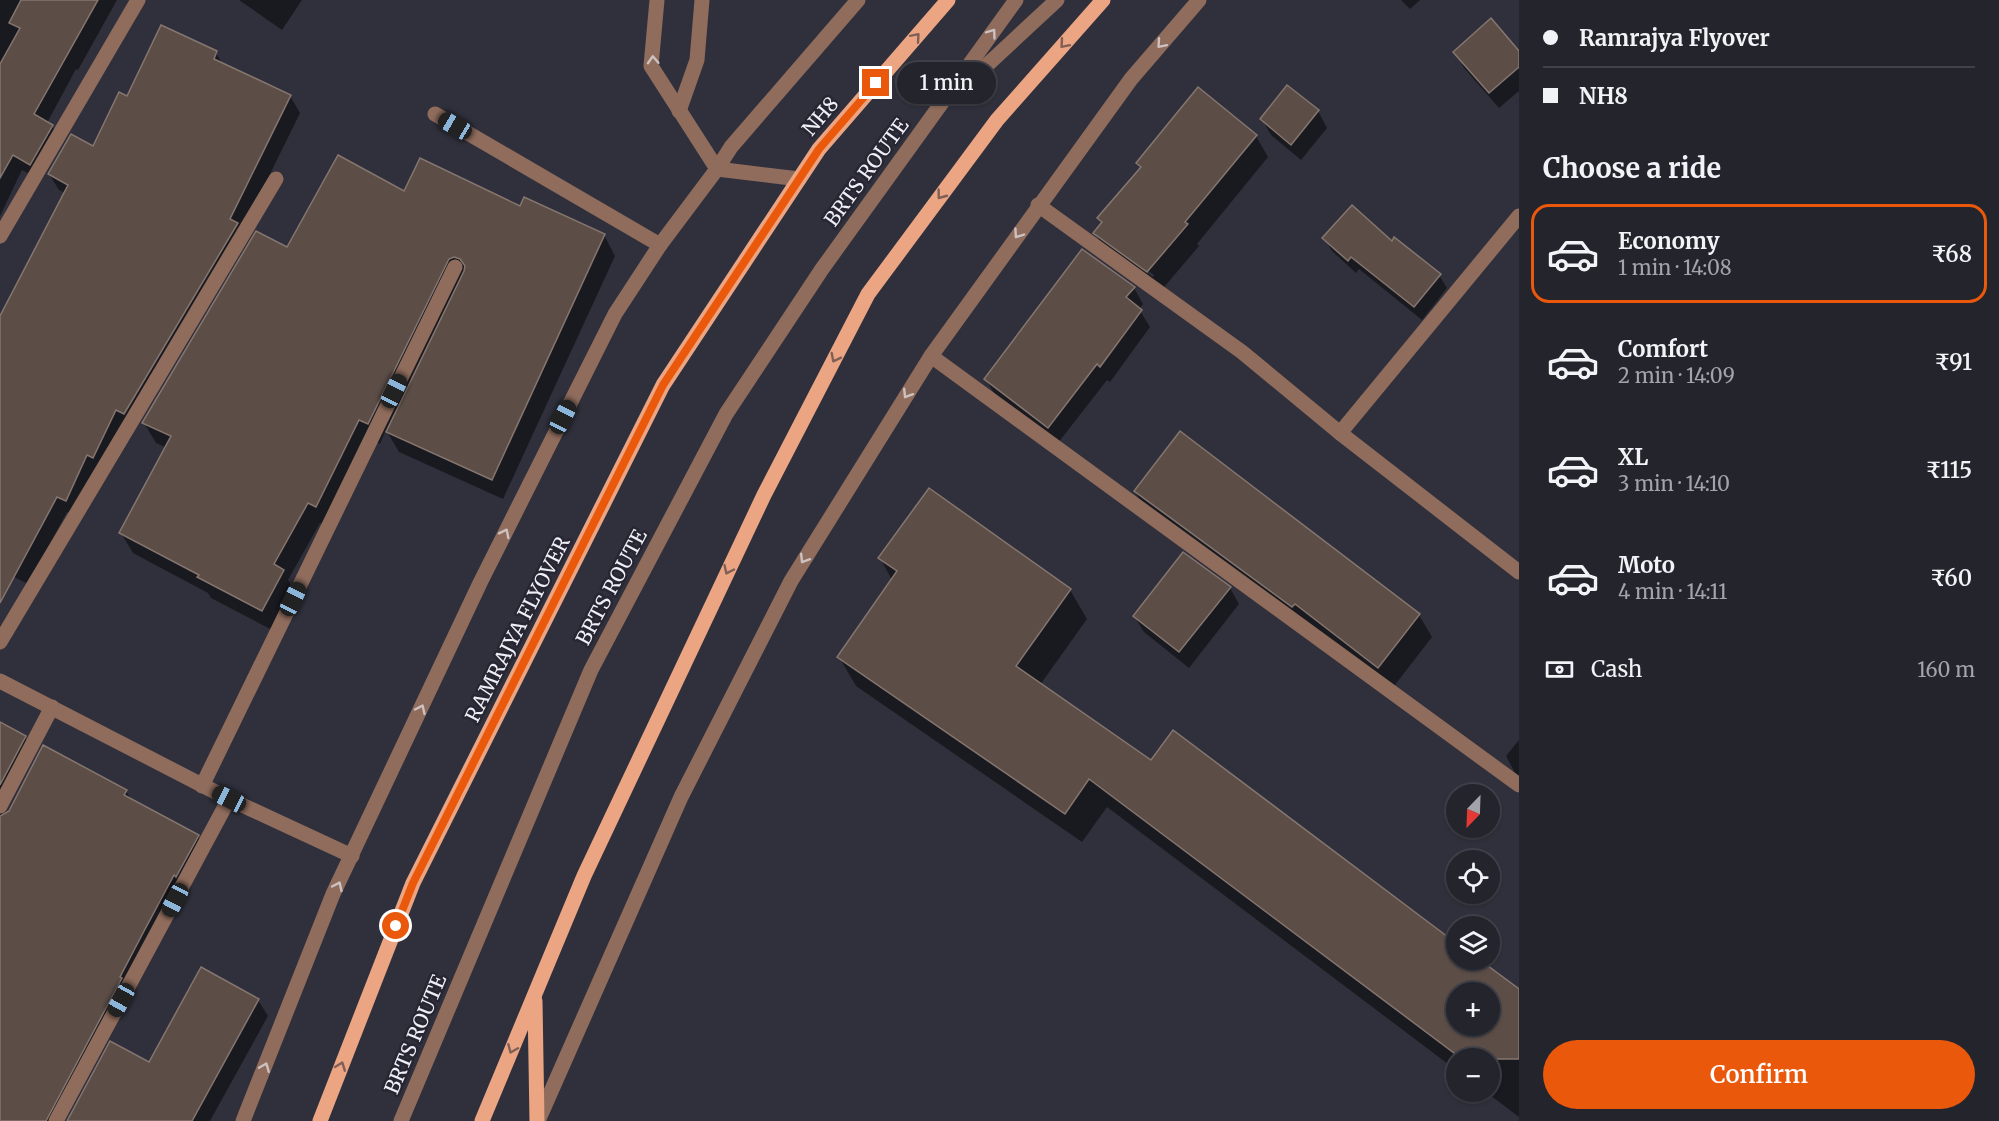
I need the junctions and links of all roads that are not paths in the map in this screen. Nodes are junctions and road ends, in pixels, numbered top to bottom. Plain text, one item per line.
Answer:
1 (138, 0) edge
2 (657, 0) edge
3 (702, 0) edge
4 (858, 0) edge
5 (948, 0) edge
6 (1016, 0) edge
7 (1057, 0) edge
8 (1103, 0) edge
9 (1199, 0) edge
10 (679, 111) junction
11 (435, 114) dead end
12 (934, 115) junction
13 (717, 170) junction
14 (276, 178) dead end
15 (799, 179) junction
16 (1038, 205) junction
17 (1519, 216) edge
18 (0, 236) edge
19 (657, 249) junction
20 (455, 267) dead end
21 (931, 356) junction
22 (1340, 433) junction
23 (1519, 573) edge
24 (0, 642) edge
25 (0, 681) edge
26 (52, 707) junction
27 (1519, 785) edge
28 (202, 786) junction
29 (229, 799) junction
30 (0, 806) edge
31 (352, 856) junction
32 (535, 995) junction
33 (56, 1121) edge
34 (243, 1121) edge
35 (320, 1121) edge
36 (401, 1121) edge
37 (482, 1121) edge
38 (537, 1121) edge

1 - 18 street
10 -> 2 street
3 - 10 street
4 - 13 street
15 -> 5 main road, NH8
12 -> 6 street
7 - 12 street
8 -> 32 main road
9 -> 16 street
10 - 13 street
11 - 19 street
12 - 36 street, BRTS ROUTE
13 - 15 street
13 - 19 street
14 - 24 street
35 -> 15 main road, RAMRAJYA FLYOVER
16 -> 21 street
16 - 22 street
17 - 22 street
31 -> 19 street
20 - 28 street
21 - 27 street
21 -> 38 street
22 - 23 street
25 - 26 street
26 - 28 street
26 - 30 street
28 - 29 street
29 - 31 street
29 - 33 street
34 -> 31 street
32 -> 37 main road
32 - 38 main road

